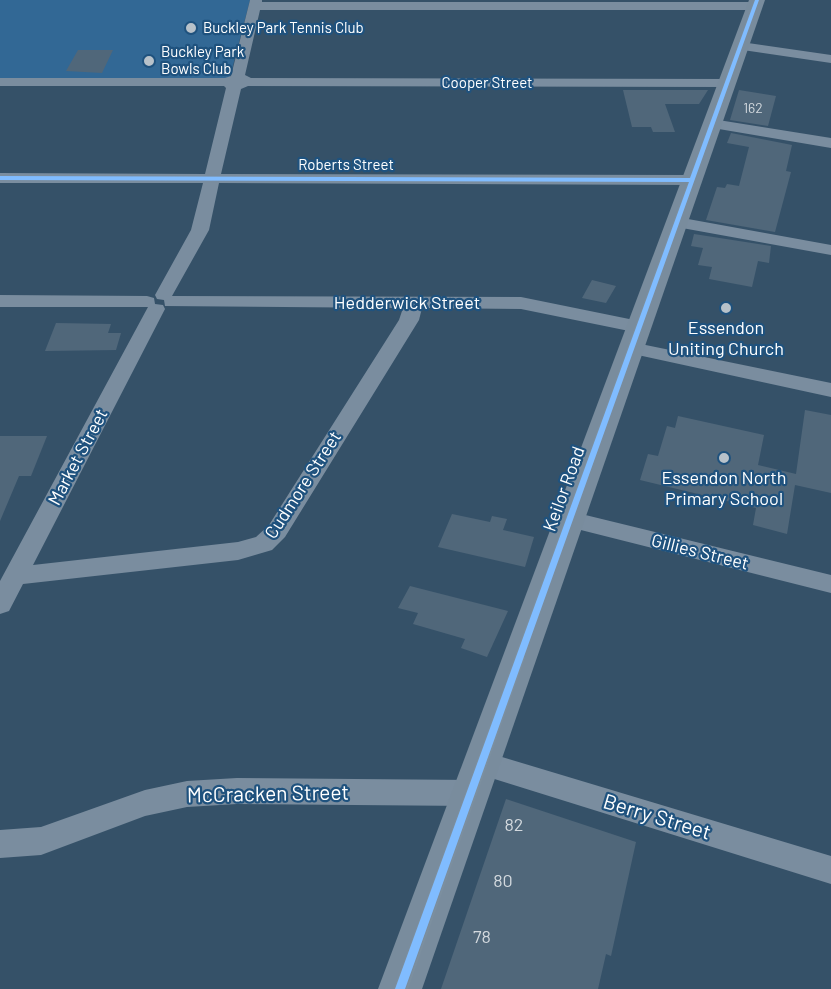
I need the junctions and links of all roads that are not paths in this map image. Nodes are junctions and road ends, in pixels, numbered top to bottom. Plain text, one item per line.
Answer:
1 (255, 3) edge
2 (756, 3) edge
3 (741, 46) junction
4 (831, 59) edge
5 (0, 82) edge
6 (236, 82) junction
7 (727, 83) junction
8 (712, 124) junction
9 (831, 143) edge
10 (0, 178) edge
11 (212, 178) junction
12 (692, 180) junction
13 (677, 222) junction
14 (831, 250) edge
15 (0, 301) edge
16 (160, 302) junction
17 (414, 303) junction
18 (635, 337) junction
19 (831, 390) edge
20 (569, 519) junction
21 (15, 576) junction
22 (831, 584) edge
23 (0, 604) edge
24 (482, 763) junction
25 (472, 793) junction
26 (0, 844) edge
27 (831, 870) edge
28 (400, 989) edge

1 - 2 street
1 - 6 street, Market Street
2 - 3 main road, Keilor Road
3 - 4 street
3 - 7 main road, Keilor Road
5 - 6 street, Cooper Street
6 - 7 street, Cooper Street
6 - 11 street, Market Street
7 - 8 main road, Keilor Road
8 - 9 street
8 - 12 main road, Keilor Road
10 - 11 street, Roberts Street
11 - 12 street, Roberts Street
11 - 16 street, Market Street
12 - 13 main road, Keilor Road
13 - 14 street
13 - 18 main road, Keilor Road
15 - 16 street, Hedderwick Street
16 - 17 street, Hedderwick Street
16 - 21 street, Market Street
17 - 18 street, Hedderwick Street
17 - 21 street, Cudmore Street
18 - 19 street, Hedderwick Street
18 - 20 main road, Keilor Road
20 - 22 street, Gillies Street
20 - 24 main road, Keilor Road
21 - 23 street, Market Street
24 - 25 main road, Keilor Road
24 - 27 street, Berry Street
25 - 26 street, McCracken Street
25 - 28 main road, Keilor Road

